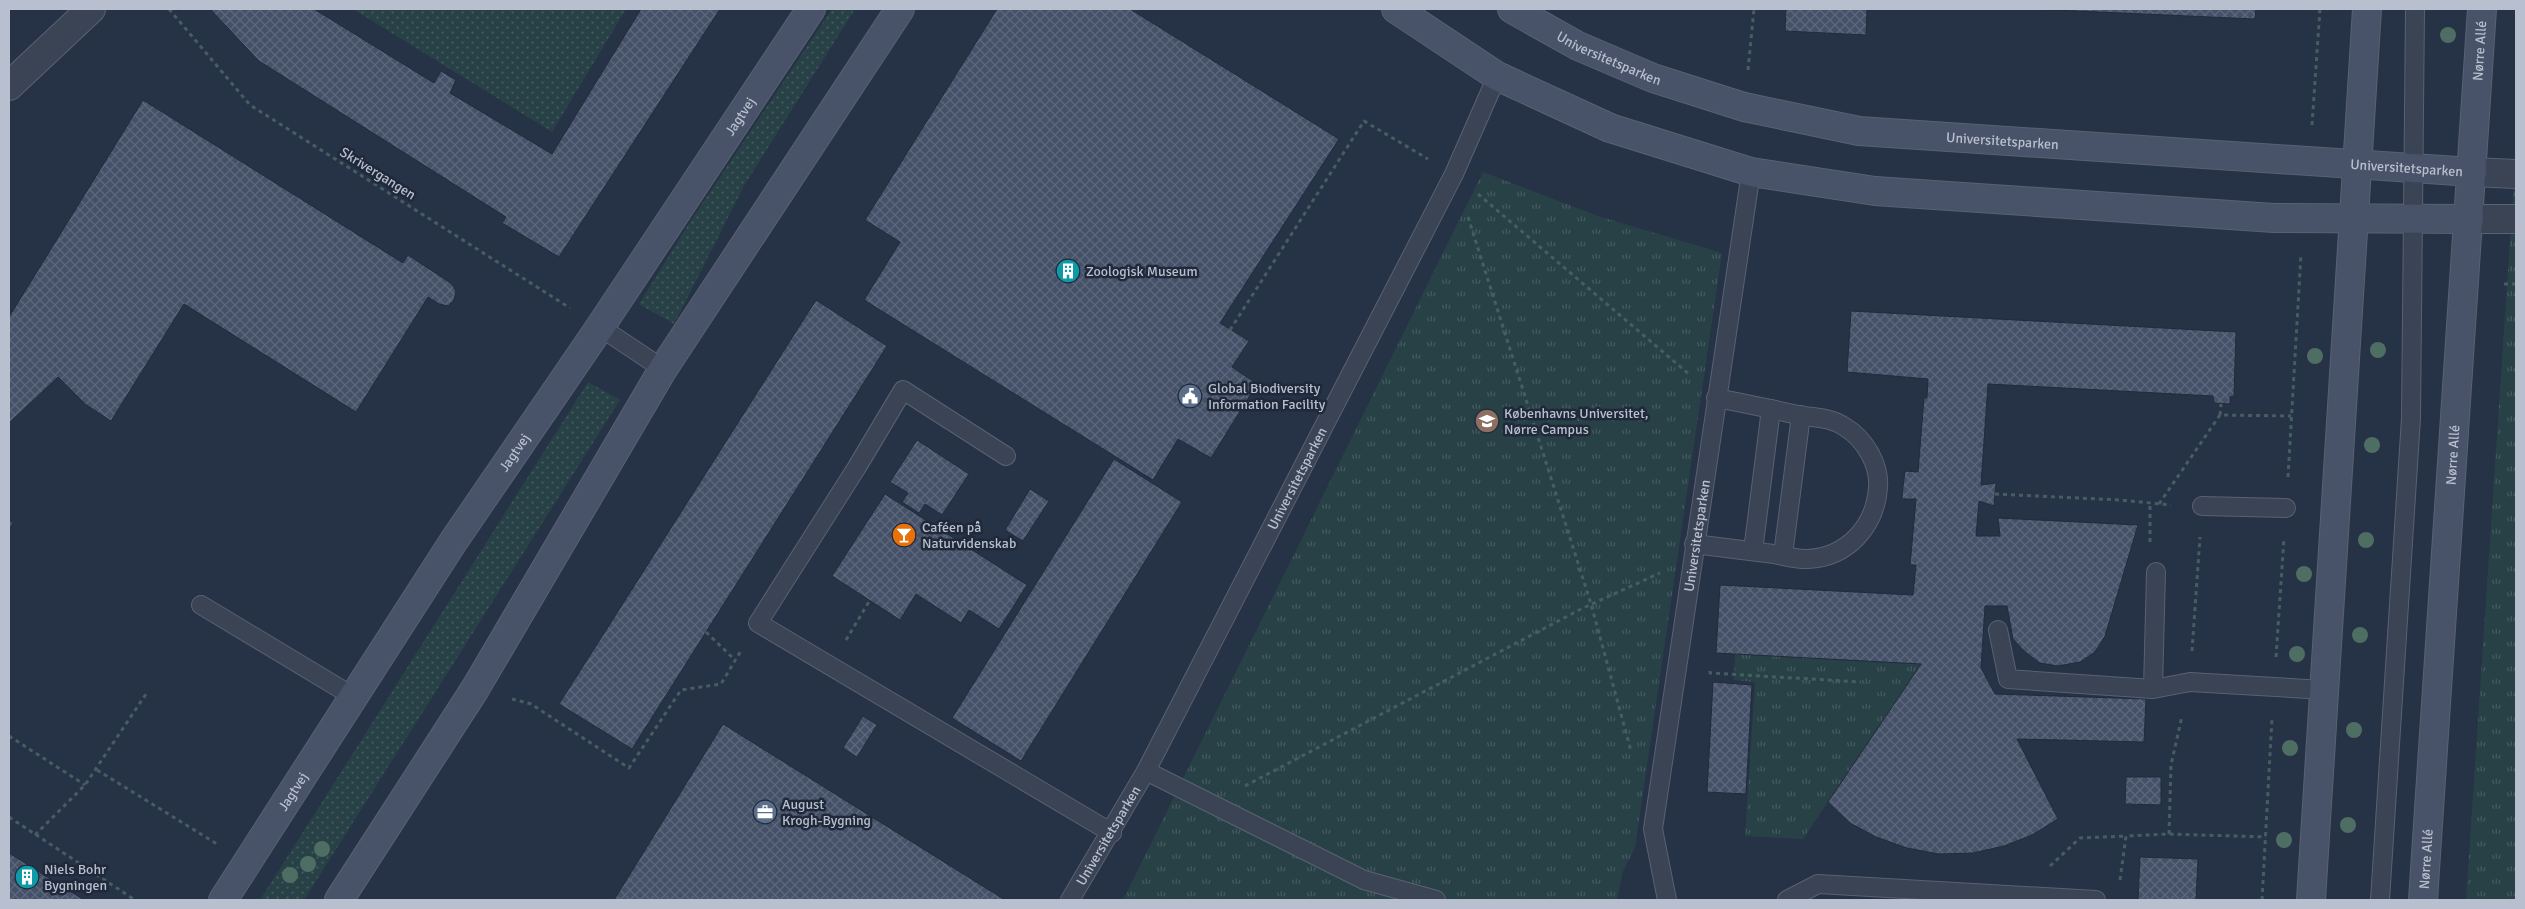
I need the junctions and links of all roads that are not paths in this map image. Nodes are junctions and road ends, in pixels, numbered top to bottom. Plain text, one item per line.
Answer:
1 (92, 9) edge
2 (811, 9) edge
3 (900, 9) edge
4 (1396, 9) edge
5 (1512, 9) edge
6 (2367, 9) edge
7 (2414, 9) edge
8 (2482, 9) edge
9 (1497, 76) junction
10 (9, 86) edge
11 (2358, 164) junction
12 (2413, 168) junction
13 (1751, 172) junction
14 (2472, 172) junction
15 (2516, 174) edge
16 (2354, 219) junction
17 (2413, 220) junction
18 (2469, 220) junction
19 (2516, 220) edge
20 (600, 327) junction
21 (663, 369) junction
22 (1716, 398) junction
23 (1771, 409) junction
24 (1801, 415) junction
25 (1006, 456) dead end
26 (2202, 506) road end
27 (2286, 508) road end
28 (1693, 551) junction
29 (1753, 551) junction
30 (1784, 555) junction
31 (2156, 572) road end
32 (201, 605) dead end
33 (1998, 630) dead end
34 (2153, 689) junction
35 (2324, 690) junction
36 (354, 696) junction
37 (1146, 771) junction
38 (1112, 832) junction
39 (223, 900) edge
40 (339, 900) edge
41 (1070, 900) edge
42 (1436, 900) edge
43 (1668, 900) edge
44 (1787, 900) edge
45 (2096, 900) edge
46 (2311, 900) edge
47 (2380, 900) edge
48 (2423, 900) edge

1 - 10 street
2 - 20 street, Jagtvej
3 - 21 street
4 - 9 street
5 - 11 street, Universitetsparken
6 - 11 street
7 - 12 lane
8 - 14 street, Nørre Allé
9 - 13 street
9 - 37 lane, Universitetsparken
11 - 12 street, Universitetsparken
11 - 16 street
12 - 14 street, Universitetsparken
12 - 17 lane
13 - 16 street
13 - 22 lane, Universitetsparken
14 - 15 street, Universitetsparken
14 - 18 street, Nørre Allé
16 - 17 street
16 - 35 street
17 - 18 street
17 - 47 lane
18 - 19 street
18 - 48 street, Nørre Allé
20 - 21 lane
20 - 36 street, Jagtvej
21 - 40 street
22 - 23 lane
22 - 28 lane, Universitetsparken
23 - 24 lane
23 - 29 lane
24 - 30 lane
24 - 30 lane
25 - 38 lane
26 - 27 lane
28 - 29 lane
28 - 43 lane, Universitetsparken
29 - 30 lane
31 - 34 lane
32 - 36 lane
33 - 34 lane
34 - 35 lane
35 - 46 street
36 - 39 street, Jagtvej
37 - 38 lane, Universitetsparken
37 - 42 lane, Universitetsparken
38 - 41 lane, Universitetsparken
44 - 45 lane

